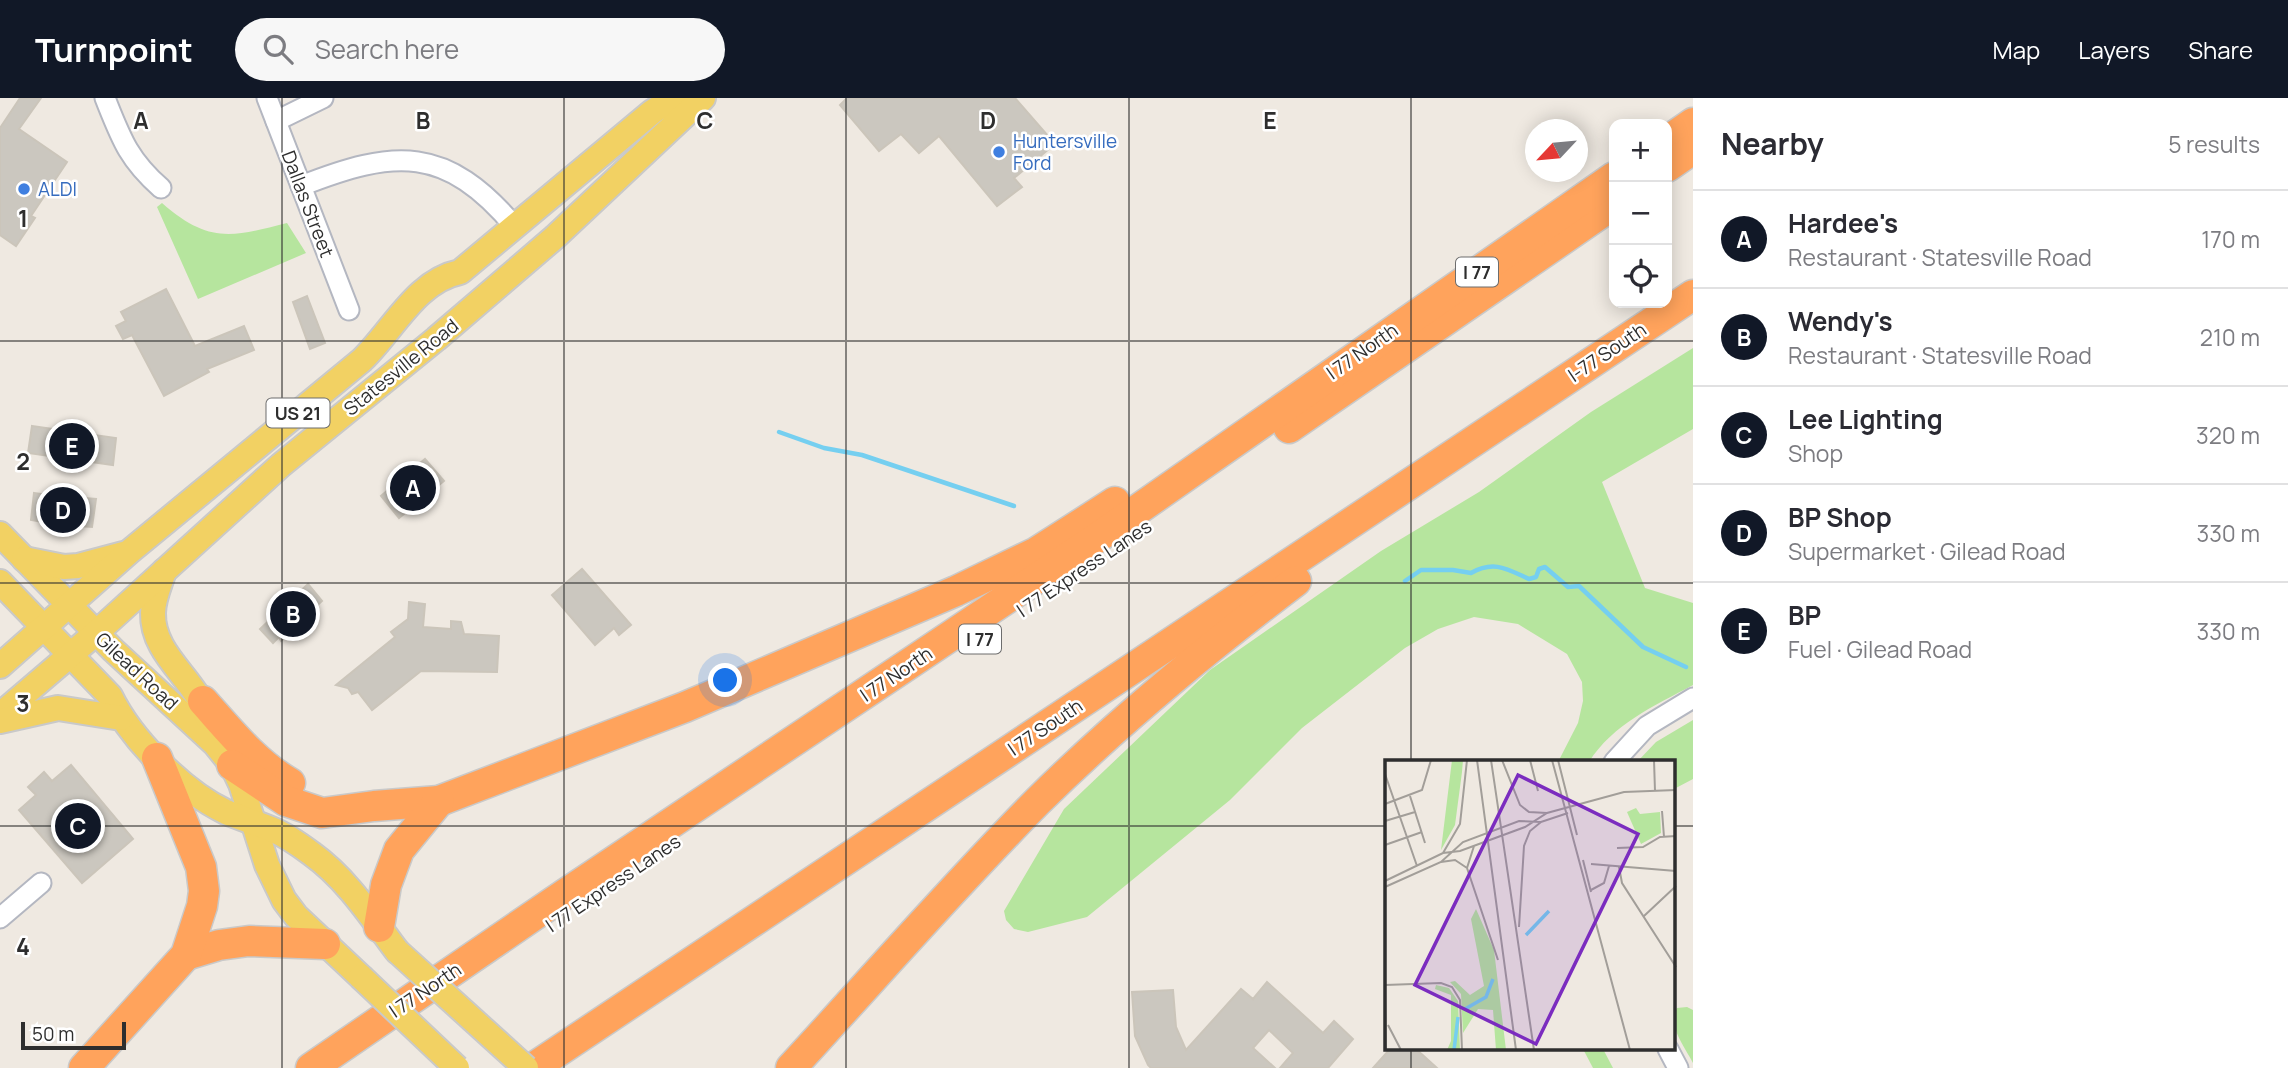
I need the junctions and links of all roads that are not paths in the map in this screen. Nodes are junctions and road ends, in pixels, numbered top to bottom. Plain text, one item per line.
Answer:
1 (105, 98) edge
2 (267, 98) edge
3 (323, 98) edge
4 (674, 98) edge
5 (703, 98) edge
6 (276, 121) junction
7 (1693, 123) edge
8 (1672, 138) edge
9 (1693, 149) edge
10 (1672, 164) edge
11 (1609, 180) edge
12 (301, 186) junction
13 (161, 188) dead end
14 (1609, 207) edge
15 (515, 227) junction
16 (460, 272) junction
17 (1693, 273) edge
18 (1672, 287) edge
19 (1693, 295) edge
20 (1640, 308) edge
21 (349, 310) dead end
22 (436, 339) junction
23 (1340, 367) junction
24 (1557, 385) junction
25 (0, 534) edge
26 (129, 552) junction
27 (24, 559) junction
28 (164, 571) junction
29 (0, 582) edge
30 (69, 605) junction
31 (45, 628) junction
32 (96, 633) junction
33 (70, 655) junction
34 (0, 666) edge
35 (1693, 698) edge
36 (203, 701) junction
37 (0, 715) edge
38 (121, 718) junction
39 (0, 721) edge
40 (223, 755) junction
41 (157, 758) junction
42 (1616, 760) edge
43 (439, 801) junction
44 (374, 806) junction
45 (252, 822) junction
46 (41, 883) dead end
47 (0, 918) edge
48 (379, 927) junction
49 (325, 944) junction
50 (186, 955) junction
51 (1669, 1051) edge
52 (84, 1068) edge
53 (311, 1068) edge
54 (342, 1068) edge
55 (457, 1068) edge
56 (500, 1068) edge
57 (526, 1068) edge
58 (533, 1068) edge
59 (791, 1068) edge
60 (1678, 1068) edge

1 - 13 street
2 - 6 street, Dallas Street
3 - 6 street
4 - 15 main road, Statesville Road / US 21
5 - 22 main road, Statesville Road / US 21
6 - 12 street, Dallas Street
7 - 8 highway
9 - 10 highway
11 - 23 highway, I 77 North / I 77
12 - 15 street
12 - 21 street, Dallas Street
14 - 54 highway, I 77 Express Lanes / I 77
15 - 16 main road, Statesville Road / US 21
16 - 22 main road
16 - 26 main road, Statesville Road / US 21
17 - 18 highway
19 - 24 highway, I-77 South
20 - 56 highway
22 - 28 main road, Statesville Road / US 21
23 - 43 highway
23 - 53 highway, I 77 North / I 77
24 - 58 highway, I 77 South
24 - 59 highway
25 - 27 main road, Gilead Road
26 - 27 main road
26 - 30 main road, Statesville Road / US 21
27 - 30 main road, Gilead Road
28 - 32 main road, Statesville Road / US 21
28 - 36 main road
29 - 31 main road, Gilead Road
30 - 31 main road, Statesville Road / US 21
30 - 32 main road, Gilead Road
31 - 33 main road, Gilead Road
31 - 34 main road, Statesville Road / US 21
32 - 33 main road, Statesville Road / US 21
32 - 40 main road, Gilead Road
33 - 37 main road, Statesville Road / US 21
33 - 38 main road, Gilead Road
35 - 42 street
36 - 40 main road
36 - 44 highway
38 - 39 main road
38 - 41 main road, Gilead Road
40 - 44 highway
40 - 45 main road, Gilead Road
41 - 45 main road, Gilead Road
41 - 50 highway
43 - 44 highway
43 - 48 highway
45 - 48 main road, Gilead Road
45 - 49 main road, Gilead Road
46 - 47 street
48 - 57 main road, Gilead Road, bridge
49 - 50 highway
49 - 55 main road, Gilead Road, bridge
50 - 52 highway
51 - 60 street

